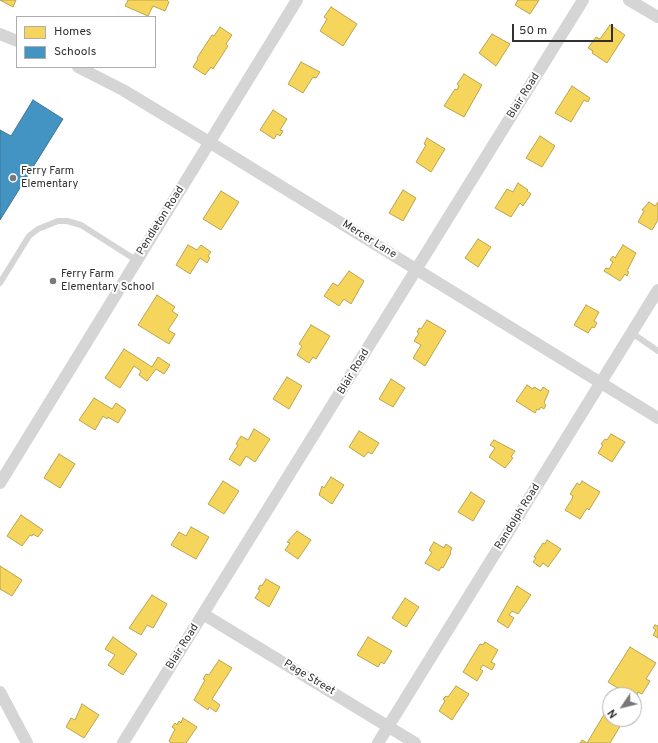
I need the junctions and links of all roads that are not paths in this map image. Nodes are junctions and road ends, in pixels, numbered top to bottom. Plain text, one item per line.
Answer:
1 (297, 0) edge
2 (583, 0) edge
3 (629, 0) edge
4 (658, 17) edge
5 (0, 34) edge
6 (16, 41) edge
7 (80, 68) edge
8 (209, 142) junction
9 (136, 260) junction
10 (416, 269) junction
11 (0, 283) edge
12 (658, 290) edge
13 (632, 333) junction
14 (658, 351) edge
15 (601, 383) junction
16 (658, 418) edge
17 (0, 483) edge
18 (203, 614) junction
19 (0, 692) edge
20 (388, 726) junction
21 (27, 743) edge
22 (123, 743) edge
23 (378, 743) edge
24 (415, 743) edge

1 - 8 street, Pendleton Road
2 - 10 street, Blair Road
3 - 4 street
5 - 6 street
7 - 8 street, Mercer Lane
8 - 9 street, Pendleton Road
8 - 10 street, Mercer Lane
9 - 11 lane
9 - 17 street, Pendleton Road
10 - 15 street, Mercer Lane
10 - 18 street, Blair Road
12 - 13 street, Randolph Road
13 - 14 lane
13 - 15 street, Randolph Road
15 - 16 street, Mercer Lane
15 - 20 street, Randolph Road
18 - 20 street, Page Street
18 - 22 street, Blair Road
19 - 21 street
20 - 23 street, Randolph Road
20 - 24 street, Page Street

